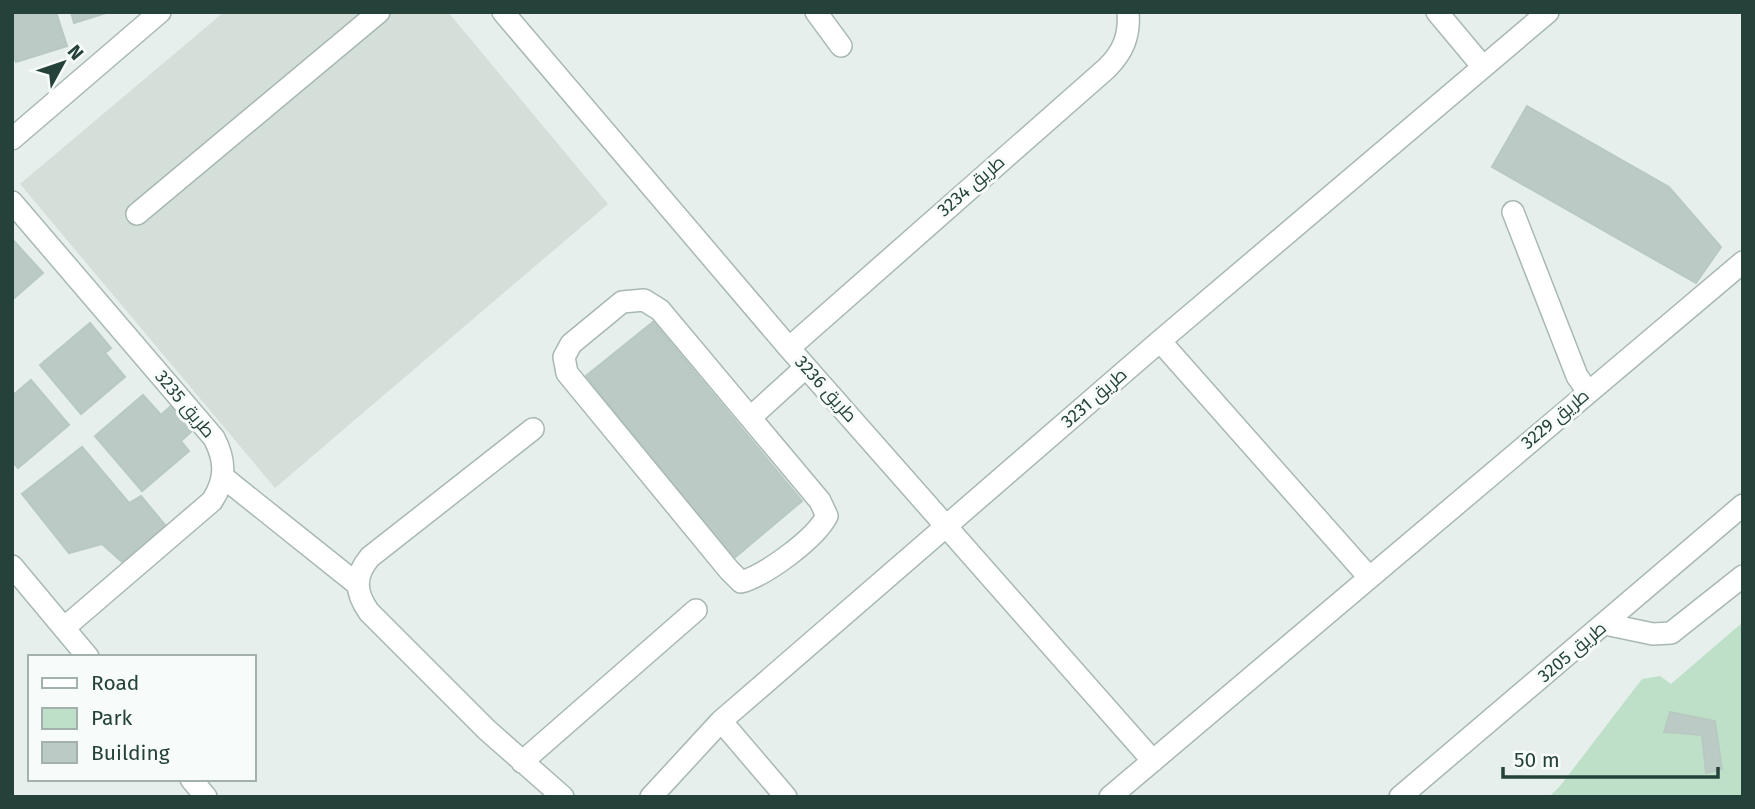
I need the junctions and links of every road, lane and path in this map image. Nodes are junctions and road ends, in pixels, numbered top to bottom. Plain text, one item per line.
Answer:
1 (160, 12) edge
2 (379, 12) edge
3 (503, 12) edge
4 (816, 12) edge
5 (1128, 12) edge
6 (1437, 12) edge
7 (1548, 12) edge
8 (841, 46) dead end
9 (1483, 67) junction
10 (12, 139) edge
11 (12, 202) edge
12 (1513, 212) dead end
13 (137, 214) dead end
14 (1743, 262) edge
15 (1160, 341) junction
16 (789, 348) junction
17 (806, 367) junction
18 (1588, 392) junction
19 (751, 416) junction
20 (533, 429) dead end
21 (223, 477) junction
22 (1743, 505) edge
23 (949, 526) junction
24 (12, 566) edge
25 (1368, 576) junction
26 (1743, 576) edge
27 (357, 584) junction
28 (696, 610) dead end
29 (1605, 624) junction
30 (64, 628) junction
31 (86, 655) edge
32 (721, 721) junction
33 (1153, 761) junction
34 (522, 762) junction
35 (193, 781) edge
36 (206, 797) edge
37 (563, 797) edge
38 (651, 797) edge
39 (786, 797) edge
40 (1110, 797) edge
41 (1400, 797) edge

1 - 10 street
2 - 13 street
3 - 16 street, طريق 3236
4 - 8 street
5 - 16 street, طريق 3234
6 - 9 street
7 - 9 street, طريق 3231
9 - 15 street, طريق 3231
11 - 21 street, طريق 3235
12 - 18 street
14 - 18 street, طريق 3229
15 - 23 street, طريق 3231
15 - 25 street
16 - 17 street, طريق 3236
17 - 19 street
17 - 23 street, طريق 3236
18 - 25 street, طريق 3229
19 - 19 street
20 - 27 street
21 - 27 street
21 - 30 street
22 - 29 street, طريق 3205
23 - 32 street, طريق 3231
23 - 33 street, طريق 3236
24 - 30 street
25 - 33 street, طريق 3229
26 - 29 street
27 - 34 street
28 - 34 street
29 - 41 street, طريق 3205
30 - 31 street
32 - 38 street, طريق 3231
32 - 39 street
33 - 40 street, طريق 3229
34 - 37 street
35 - 36 street

